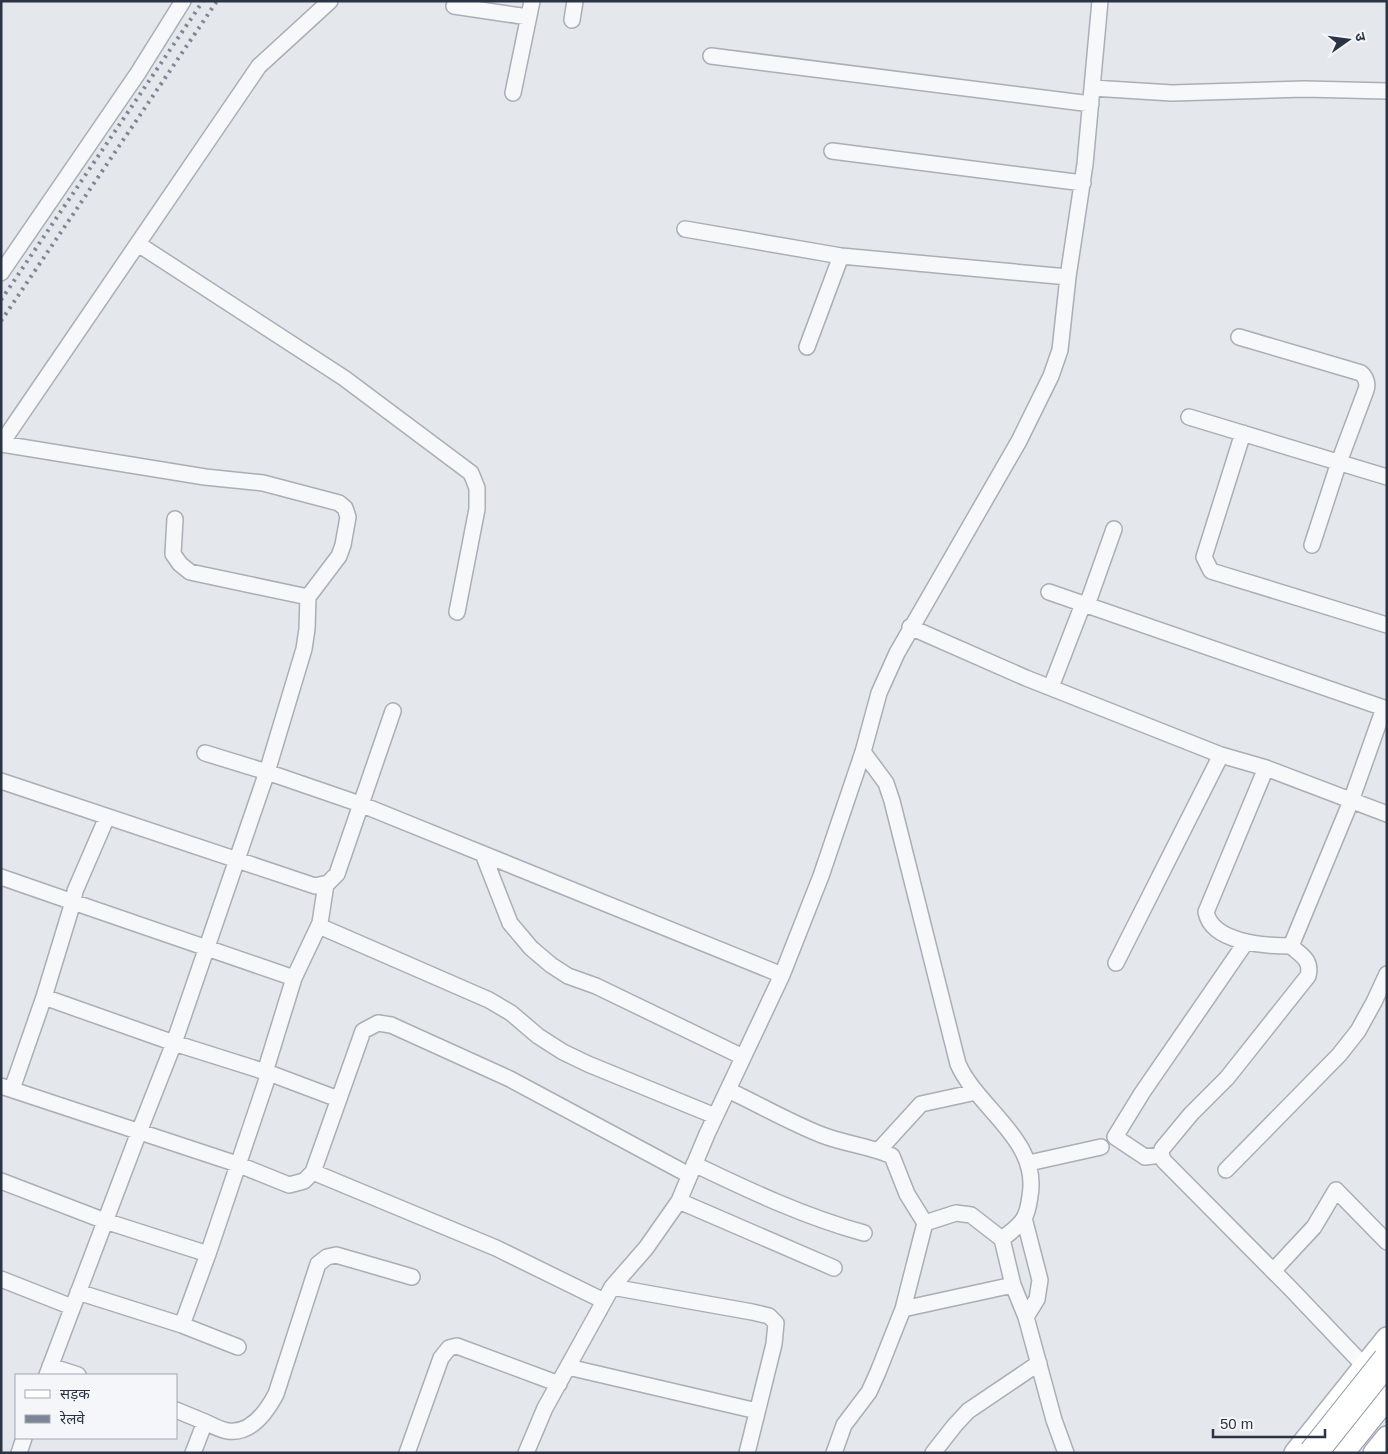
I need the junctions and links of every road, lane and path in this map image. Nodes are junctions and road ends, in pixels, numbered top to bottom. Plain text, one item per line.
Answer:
1 (183, 1) edge
2 (330, 1) edge
3 (532, 1) edge
4 (575, 1) edge
5 (1100, 1) edge
6 (454, 6) dead end
7 (528, 17) junction
8 (572, 20) dead end
9 (711, 56) dead end
10 (1092, 88) junction
11 (1387, 91) edge
12 (514, 93) dead end
13 (1091, 104) junction
14 (832, 151) dead end
15 (1083, 182) junction
16 (686, 229) dead end
17 (138, 244) junction
18 (841, 256) junction
19 (1, 273) edge
20 (1068, 277) junction
21 (1239, 337) dead end
22 (806, 347) dead end
23 (1189, 417) dead end
24 (1243, 433) junction
25 (1, 444) edge
26 (1339, 462) junction
27 (1387, 477) edge
28 (175, 519) dead end
29 (1114, 529) dead end
30 (1312, 545) dead end
31 (1049, 592) dead end
32 (308, 596) junction
33 (1085, 604) junction
34 (457, 612) dead end
35 (1387, 625) edge
36 (910, 627) junction
37 (1051, 687) junction
38 (1386, 706) edge
39 (393, 711) dead end
40 (863, 752) junction
41 (205, 753) dead end
42 (1221, 754) junction
43 (1266, 768) junction
44 (267, 772) junction
45 (1, 781) edge
46 (1351, 801) junction
47 (360, 804) junction
48 (1387, 814) edge
49 (106, 817) junction
50 (483, 854) junction
51 (236, 861) junction
52 (1, 877) edge
53 (326, 884) junction
54 (73, 902) junction
55 (326, 929) dead end
56 (1246, 942) junction
57 (1291, 946) junction
58 (206, 949) junction
59 (1116, 963) dead end
60 (1387, 974) edge
61 (782, 975) junction
62 (294, 978) junction
63 (44, 997) junction
64 (174, 1044) junction
65 (743, 1057) junction
66 (267, 1073) junction
67 (6, 1088) edge
68 (728, 1090) junction
69 (976, 1092) junction
70 (338, 1099) junction
71 (715, 1116) junction
72 (139, 1132) junction
73 (1102, 1147) dead end
74 (879, 1150) junction
75 (1161, 1155) junction
76 (1029, 1163) junction
77 (237, 1164) junction
78 (691, 1169) junction
79 (1226, 1170) dead end
80 (313, 1172) junction
81 (1, 1181) edge
82 (679, 1201) junction
83 (1024, 1218) junction
84 (105, 1221) junction
85 (925, 1222) junction
86 (864, 1233) dead end
87 (1002, 1239) junction
88 (1387, 1242) edge
89 (208, 1254) junction
90 (834, 1268) dead end
91 (1274, 1271) junction
92 (412, 1276) dead end
93 (1, 1279) edge
94 (1013, 1285) junction
95 (612, 1287) junction
96 (75, 1300) junction
97 (604, 1301) junction
98 (903, 1309) junction
99 (1026, 1317) junction
100 (182, 1325) junction
101 (1387, 1338) edge
102 (238, 1347) dead end
103 (1039, 1363) junction
104 (1376, 1363) edge
105 (568, 1367) junction
106 (49, 1370) edge
107 (72, 1374) edge
108 (559, 1384) junction
109 (1387, 1388) edge
110 (1387, 1393) edge
111 (178, 1411) edge
112 (757, 1412) junction
113 (205, 1422) junction
114 (1387, 1437) edge
115 (24, 1439) edge
116 (19, 1453) edge
117 (193, 1453) edge
118 (406, 1453) edge
119 (526, 1453) edge
120 (747, 1453) edge
121 (834, 1453) edge
122 (933, 1453) edge
123 (1066, 1453) edge
124 (1295, 1453) edge
125 (1313, 1453) edge
126 (1339, 1453) edge
127 (1374, 1453) edge

1 - 19 street
2 - 17 street
3 - 7 street
4 - 8 street
5 - 10 street
6 - 7 street
7 - 12 street
9 - 13 street
10 - 11 street
10 - 13 street
13 - 15 street
14 - 15 street
15 - 20 street
16 - 18 street
17 - 25 street
17 - 34 street
18 - 20 street
18 - 22 street
20 - 36 street
21 - 26 street
23 - 24 street
24 - 26 street
24 - 35 street
25 - 32 street
26 - 27 street
26 - 30 street
28 - 32 street
29 - 33 street
31 - 33 street
32 - 44 street
33 - 37 street
33 - 38 street
36 - 37 street
36 - 40 street
37 - 42 street
38 - 46 street
39 - 47 street
40 - 61 street
40 - 69 street
41 - 44 street
42 - 43 street
42 - 59 street
43 - 46 street
43 - 56 street
44 - 47 street
44 - 51 street
45 - 49 street
46 - 48 street
46 - 57 street
47 - 50 street
47 - 53 street
49 - 51 street
49 - 54 street
50 - 61 street
50 - 65 street
51 - 53 street
51 - 58 street
52 - 54 street
53 - 62 street
54 - 58 street
54 - 63 street
55 - 71 street
56 - 57 street
56 - 75 street
57 - 75 street
58 - 62 street
58 - 64 street
60 - 79 street
61 - 65 street
62 - 66 street
63 - 64 street
63 - 67 street
64 - 66 street
64 - 72 street
65 - 68 street
66 - 70 street
66 - 77 street
67 - 72 street
68 - 71 street
68 - 74 street
69 - 74 street
69 - 76 street
70 - 78 street
70 - 80 street
71 - 78 street
72 - 77 street
72 - 84 street
73 - 76 street
74 - 85 street
75 - 91 street
76 - 83 street
77 - 80 street
77 - 89 street
78 - 82 street
78 - 86 street
80 - 97 street
81 - 84 street
82 - 90 street
82 - 95 street
83 - 87 street
83 - 99 street
84 - 89 street
84 - 96 street
85 - 87 street
85 - 98 street
87 - 94 street
88 - 91 street
89 - 100 street
91 - 104 street
92 - 113 street
93 - 96 street
94 - 98 street
94 - 99 street
95 - 97 street
95 - 112 street
96 - 100 street
96 - 106 street
97 - 105 street
98 - 121 street
99 - 103 street
100 - 102 street
101 - 104 main road
103 - 122 street
103 - 123 street
104 - 109 street
104 - 124 main road
104 - 125 highway, bridge
105 - 108 street
105 - 112 street
106 - 107 street
108 - 118 street
108 - 119 street
110 - 126 highway
111 - 113 street
112 - 120 street
113 - 117 street
114 - 127 main road
115 - 116 street

